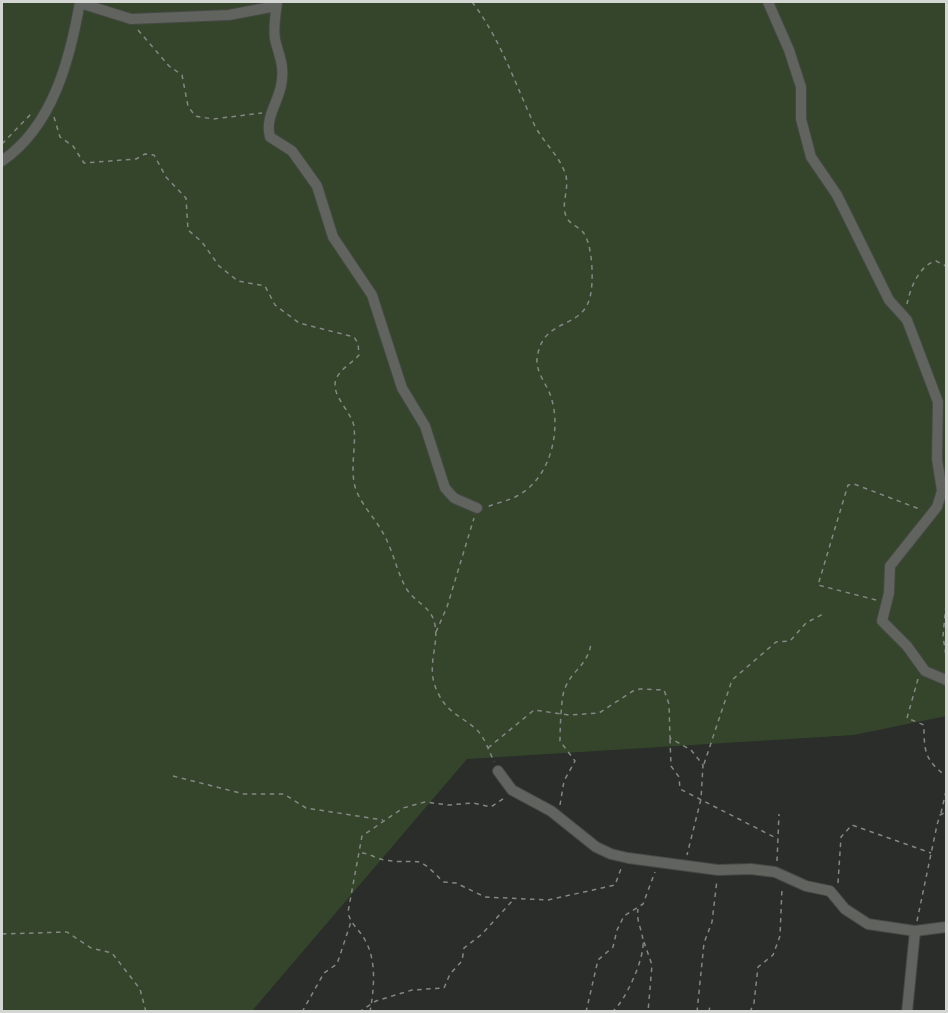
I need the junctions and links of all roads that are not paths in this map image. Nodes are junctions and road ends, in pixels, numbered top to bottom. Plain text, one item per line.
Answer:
1 (80, 2) edge
2 (768, 2) edge
3 (276, 4) edge
4 (2, 161) edge
5 (477, 508) road end
6 (946, 680) edge
7 (498, 771) road end
8 (946, 927) edge
9 (915, 931) junction
10 (907, 1011) edge

1 - 3 street
1 - 4 street
2 - 6 street
3 - 5 street
7 - 9 street
8 - 9 street
9 - 10 street

